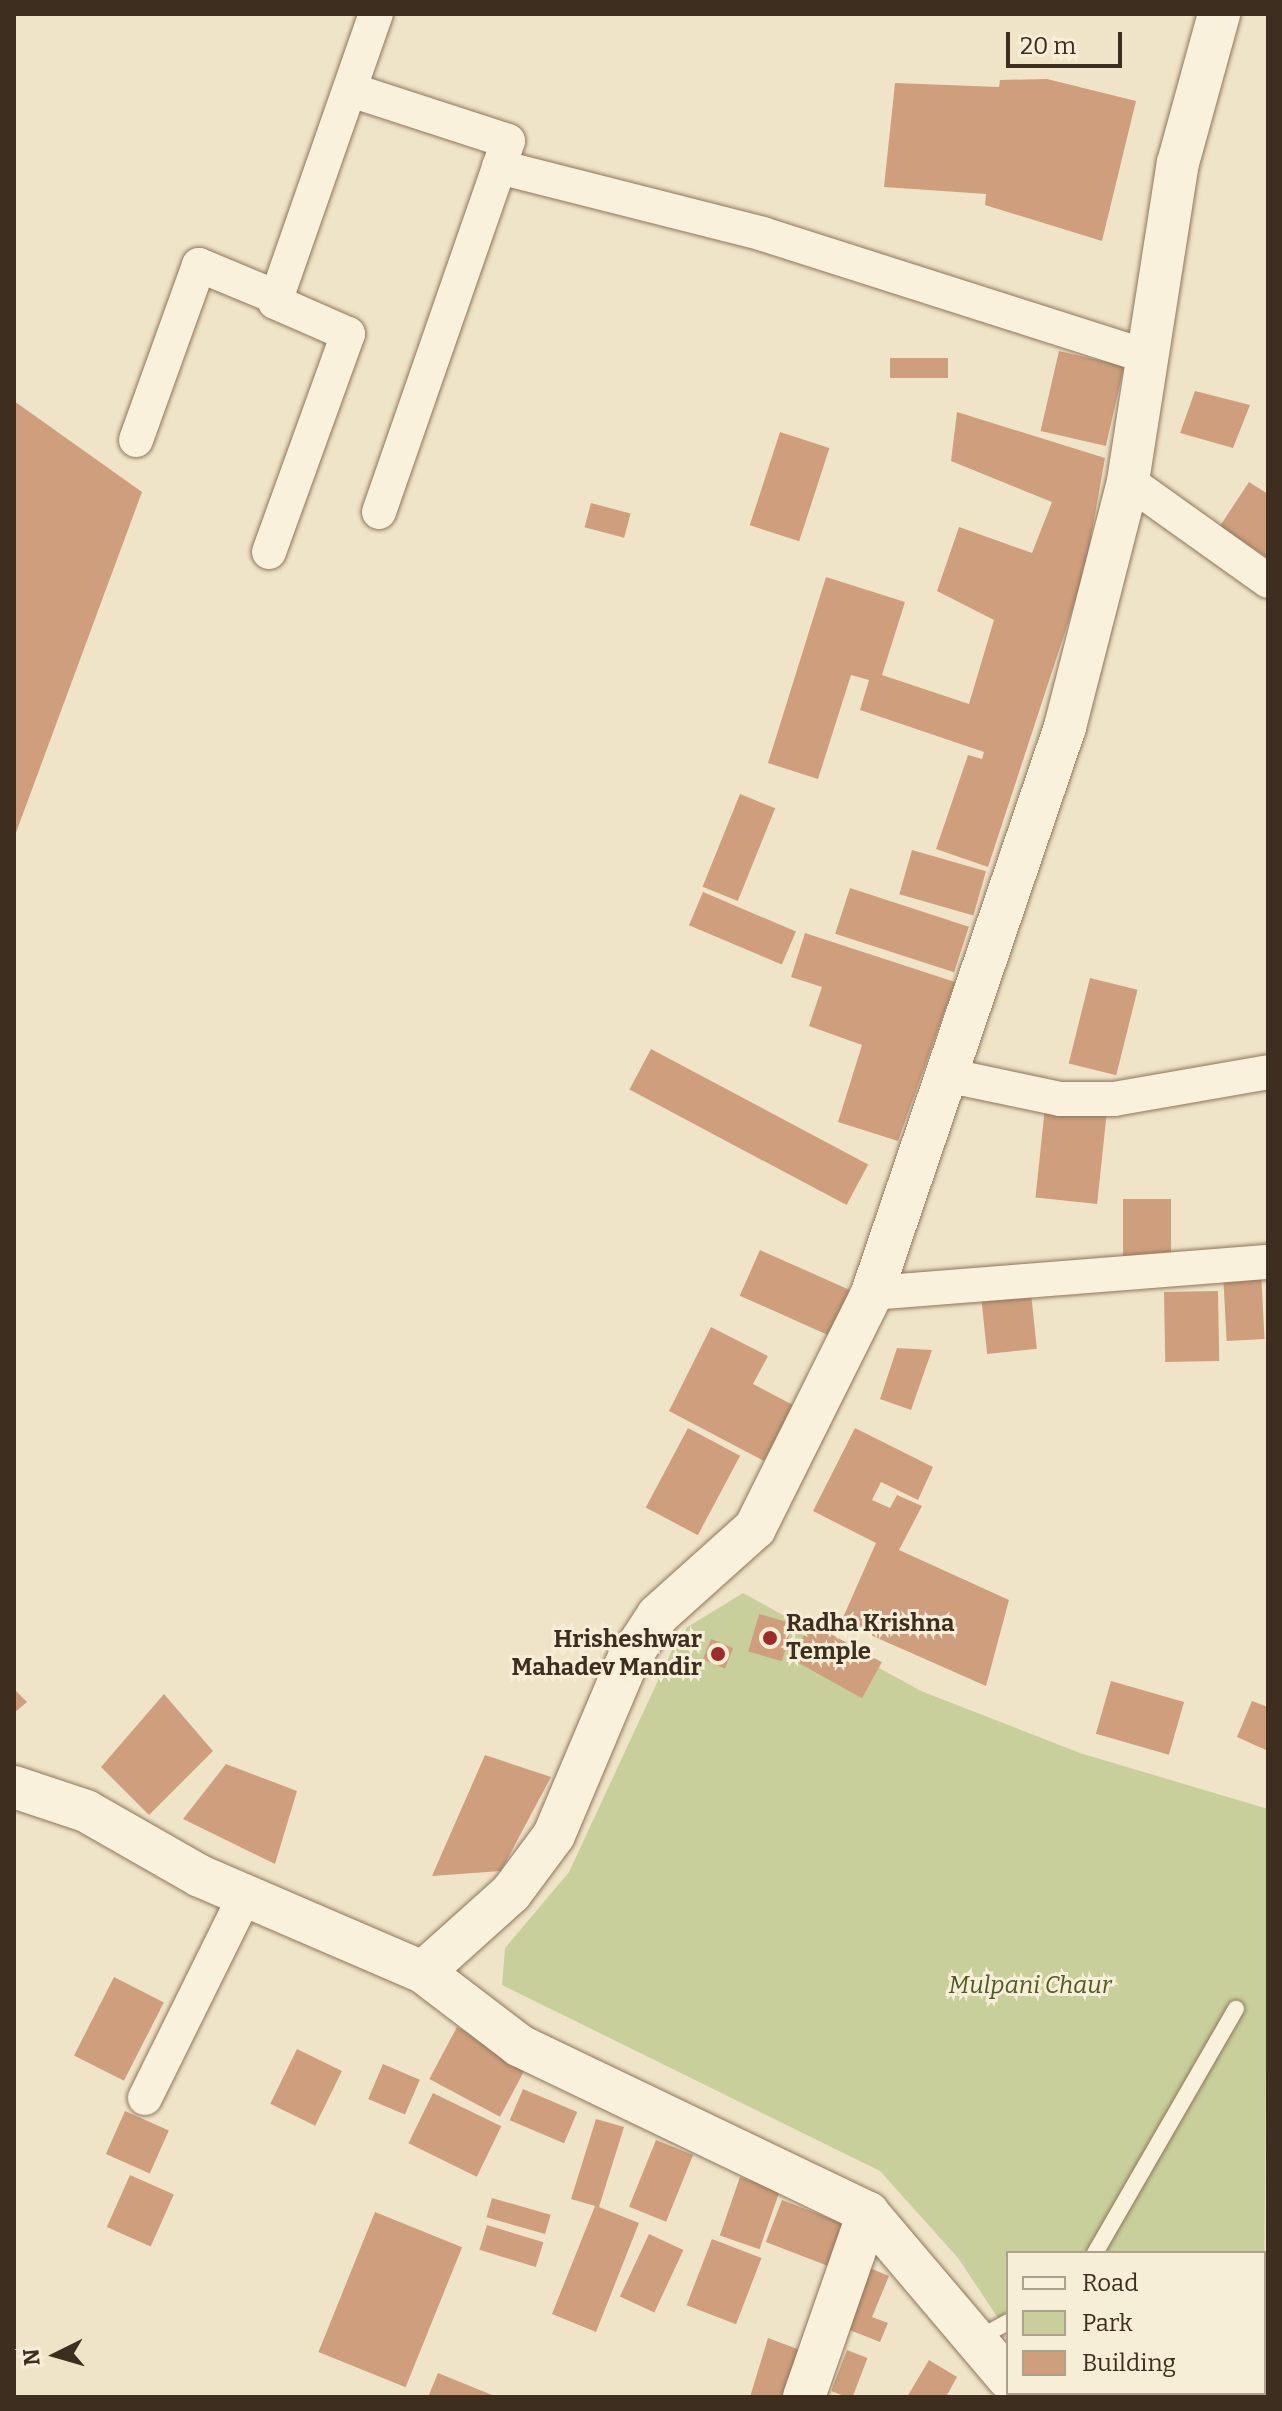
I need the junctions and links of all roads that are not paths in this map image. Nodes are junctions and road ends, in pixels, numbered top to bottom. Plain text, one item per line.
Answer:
1 (376, 14) edge
2 (1219, 14) edge
3 (351, 90) junction
4 (499, 167) junction
5 (276, 297) junction
6 (1146, 356) junction
7 (136, 440) dead end
8 (1128, 481) junction
9 (379, 512) dead end
10 (269, 552) dead end
11 (1268, 581) edge
12 (1268, 1072) edge
13 (951, 1076) junction
14 (1268, 1262) edge
15 (872, 1293) junction
16 (14, 1787) edge
17 (245, 1896) junction
18 (423, 1972) junction
19 (1236, 2009) dead end
20 (145, 2098) dead end
21 (868, 2213) junction
22 (1096, 2251) edge
23 (993, 2330) edge
24 (1006, 2372) edge
25 (804, 2397) edge

1 - 3 street
2 - 6 street
3 - 4 street
3 - 5 street
4 - 6 street
4 - 9 street
5 - 7 street
5 - 10 street
6 - 8 street
8 - 11 street
8 - 13 street
12 - 13 street
13 - 15 street
14 - 15 street
15 - 18 street
16 - 17 street
17 - 18 street
17 - 20 street
18 - 21 street
19 - 22 lane
21 - 23 street
21 - 25 street
23 - 24 street

